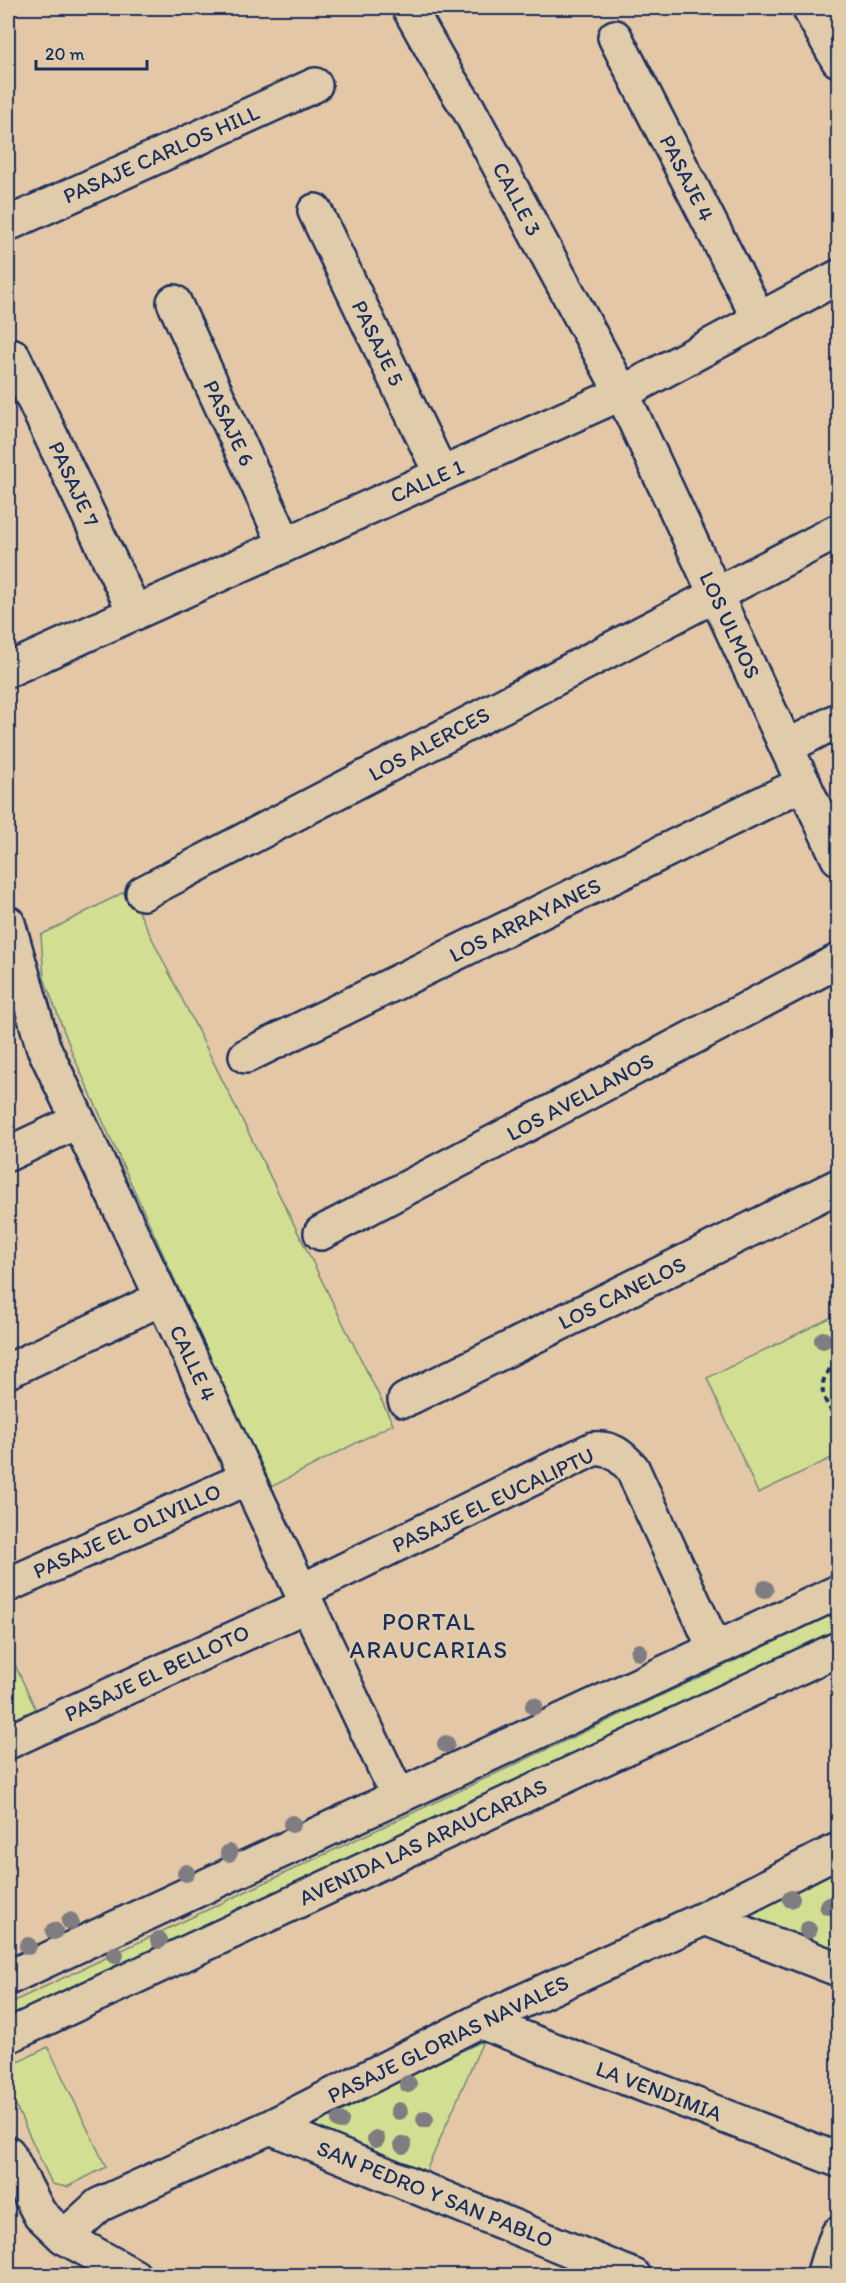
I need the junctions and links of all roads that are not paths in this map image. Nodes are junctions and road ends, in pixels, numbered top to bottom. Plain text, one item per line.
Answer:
1 (409, 8) edge
2 (809, 8) edge
3 (615, 37) dead end
4 (838, 60) edge
5 (315, 84) dead end
6 (315, 211) dead end
7 (8, 224) edge
8 (838, 277) edge
9 (174, 302) dead end
10 (759, 319) junction
11 (13, 356) dead end
12 (622, 393) junction
13 (441, 474) junction
14 (838, 531) edge
15 (285, 544) junction
16 (716, 594) junction
17 (135, 613) junction
18 (8, 670) edge
19 (838, 720) edge
20 (787, 747) junction
21 (804, 783) junction
22 (838, 858) edge
23 (143, 893) dead end
24 (9, 937) edge
25 (838, 961) edge
26 (246, 1056) dead end
27 (78, 1121) junction
28 (8, 1154) edge
29 (838, 1186) edge
30 (321, 1233) dead end
31 (162, 1298) junction
32 (8, 1371) edge
33 (405, 1400) dead end
34 (247, 1478) junction
35 (8, 1585) edge
36 (838, 1592) edge
37 (304, 1598) junction
38 (715, 1649) junction
39 (838, 1649) edge
40 (8, 1742) edge
41 (398, 1797) junction
42 (838, 1850) edge
43 (705, 1918) junction
44 (838, 1969) edge
45 (8, 1978) edge
46 (479, 2021) junction
47 (8, 2036) edge
48 (270, 2127) junction
49 (8, 2153) edge
50 (838, 2160) edge
51 (838, 2234) edge
52 (64, 2237) junction
53 (134, 2276) edge
54 (634, 2276) edge
55 (823, 2276) edge

1 - 12 street, CALLE 3
2 - 4 street
3 - 10 street, PASAJE 4
5 - 7 street, PASAJE CARLOS HILL
6 - 13 street, PASAJE 5
8 - 10 street, CALLE 1
9 - 15 street, PASAJE 6
10 - 12 street, CALLE 1
11 - 17 street, PASAJE 7
12 - 13 street, CALLE 1
12 - 16 street, LOS ULMOS
13 - 15 street, CALLE 1
14 - 16 street, LOS ALERCES
15 - 17 street, CALLE 1
16 - 20 street, LOS ULMOS
16 - 23 street, LOS ALERCES
17 - 18 street, CALLE 1
19 - 20 street
20 - 21 street, LOS ULMOS
21 - 22 street, LOS ULMOS
21 - 26 street, LOS ARRAYANES
24 - 27 street, CALLE 4
25 - 30 street, LOS AVELLANOS
27 - 28 street
27 - 31 street, CALLE 4
29 - 33 street, LOS CANELOS
31 - 32 street
31 - 34 street, CALLE 4
34 - 35 street, PASAJE EL OLIVILLO
34 - 37 street, CALLE 4
36 - 38 street
37 - 38 street, PASAJE EL EUCALIPTU
37 - 40 street, PASAJE EL BELLOTO
37 - 41 street, CALLE 4
38 - 41 street
39 - 47 street, AVENIDA LAS ARAUCARIAS
41 - 45 street
42 - 43 street, PASAJE GLORIAS NAVALES
43 - 44 street
43 - 46 street, PASAJE GLORIAS NAVALES
46 - 48 street, PASAJE GLORIAS NAVALES
46 - 50 street, LA VENDIMIA
48 - 52 street, PASAJE GLORIAS NAVALES
48 - 54 street, SAN PEDRO Y SAN PABLO
49 - 52 street
51 - 55 street
52 - 53 street

